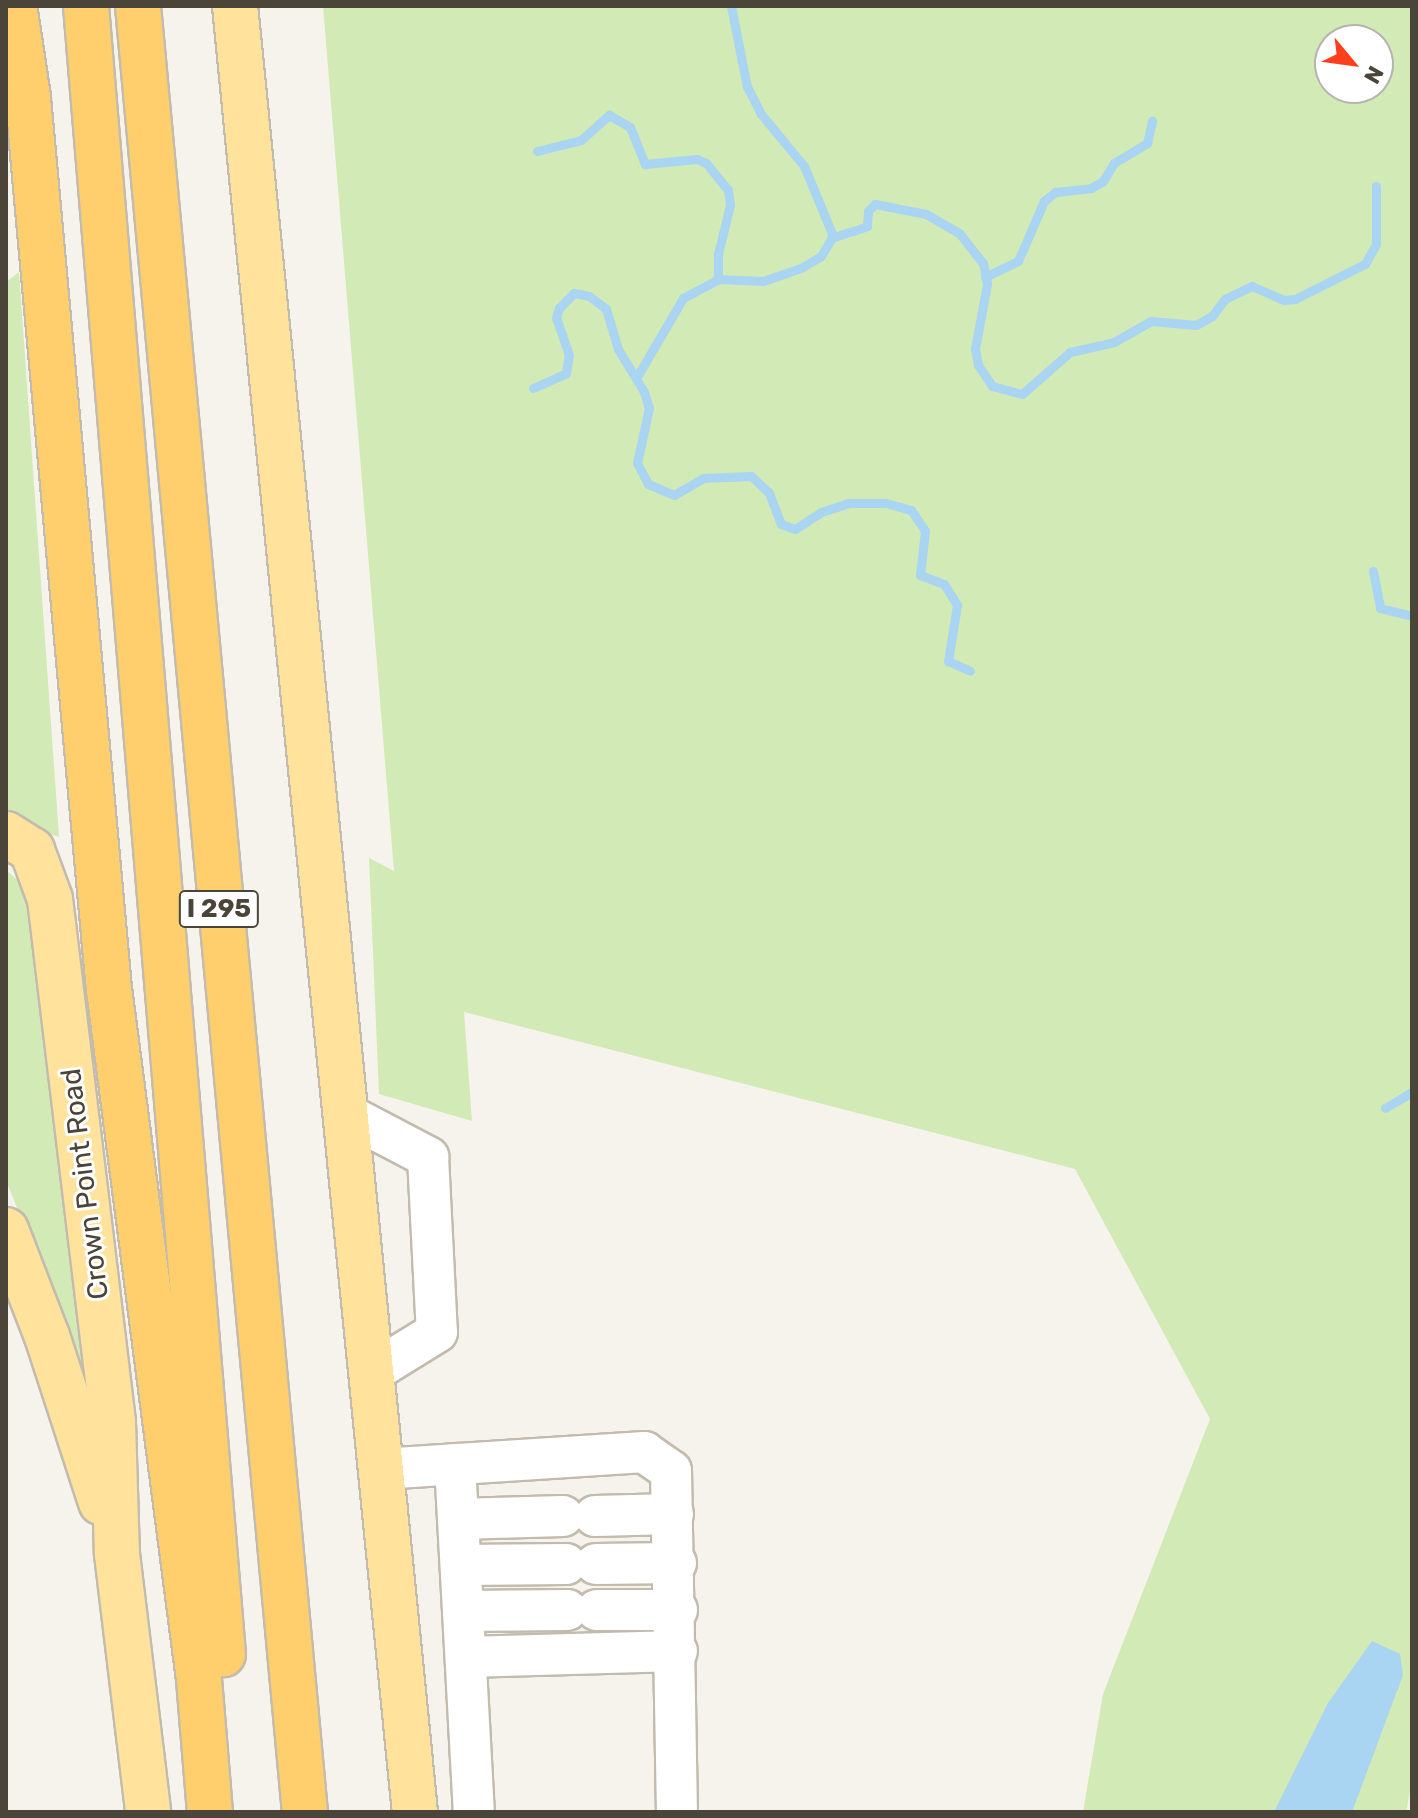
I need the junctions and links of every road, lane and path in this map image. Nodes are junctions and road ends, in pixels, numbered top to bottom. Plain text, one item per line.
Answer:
1 (14, 6) edge
2 (86, 6) edge
3 (138, 6) edge
4 (235, 6) edge
5 (6, 834) edge
6 (346, 1114) junction
7 (6, 1230) edge
8 (371, 1373) junction
9 (455, 1464) junction
10 (381, 1469) junction
11 (673, 1514) junction
12 (458, 1519) junction
13 (117, 1554) junction
14 (676, 1563) junction
15 (461, 1565) junction
16 (677, 1610) junction
17 (463, 1611) junction
18 (677, 1651) junction
19 (466, 1657) junction
20 (148, 1812) edge
21 (210, 1812) edge
22 (237, 1812) edge
23 (305, 1812) edge
24 (415, 1812) edge
25 (474, 1812) edge
26 (677, 1812) edge

1 - 21 highway
2 - 22 highway, I 295
3 - 23 highway, I 295
4 - 6 main road
5 - 13 main road, Crown Point Road
6 - 8 main road
6 - 8 lane
7 - 13 main road, Crown Point Road
8 - 10 main road
9 - 10 lane
9 - 11 lane
9 - 12 lane
10 - 24 main road
11 - 12 lane
11 - 14 lane
12 - 15 lane
13 - 20 main road, Crown Point Road
14 - 15 lane
14 - 16 lane
15 - 17 lane
16 - 17 lane
16 - 18 lane
17 - 19 lane
18 - 19 lane
18 - 26 lane
19 - 25 lane

